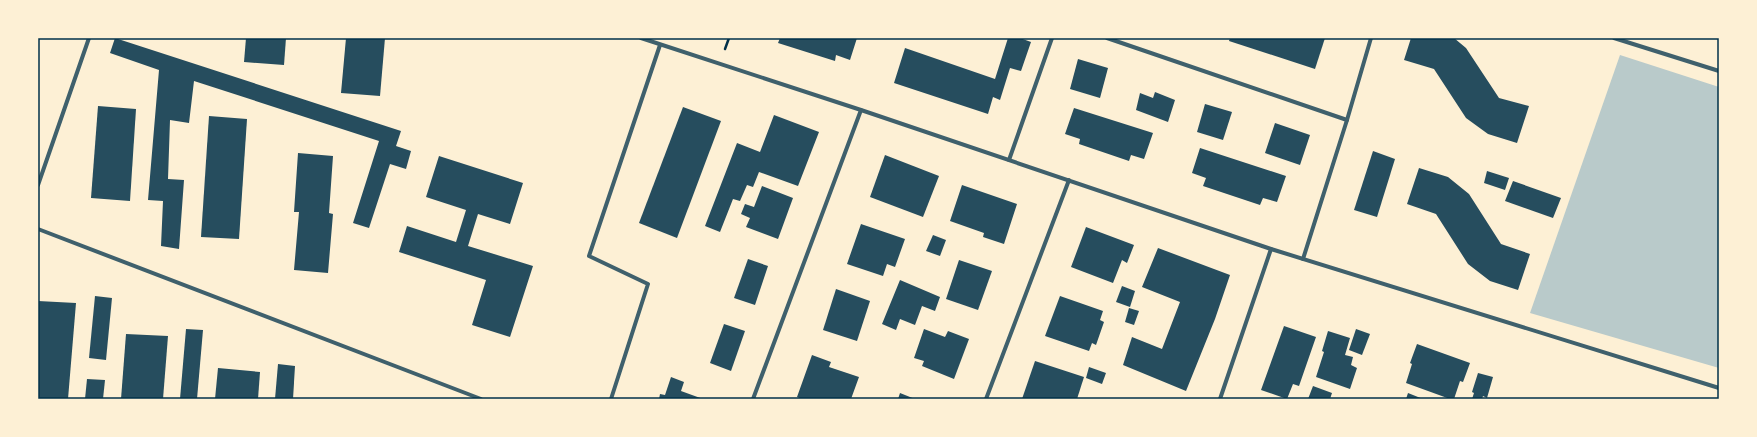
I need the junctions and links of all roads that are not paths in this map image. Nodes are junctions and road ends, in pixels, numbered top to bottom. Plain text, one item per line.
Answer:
1 (89, 38) edge
2 (641, 38) edge
3 (1052, 38) edge
4 (1108, 38) edge
5 (1371, 38) edge
6 (1614, 38) edge
7 (660, 45) junction
8 (1719, 71) edge
9 (861, 110) junction
10 (1347, 120) junction
11 (1009, 160) junction
12 (1069, 180) junction
13 (38, 185) edge
14 (38, 229) edge
15 (1271, 249) junction
16 (1303, 259) junction
17 (1719, 388) edge
18 (481, 399) edge
19 (611, 399) edge
20 (753, 399) edge
21 (986, 399) edge
22 (1220, 399) edge

1 - 13 street
2 - 7 street
3 - 11 street
4 - 10 street
5 - 10 street
6 - 8 street
7 - 9 street
7 - 19 street
9 - 11 street
9 - 20 street
10 - 16 street
11 - 12 street
12 - 15 street
12 - 21 street
14 - 18 street
15 - 16 street
15 - 22 street
16 - 17 street

